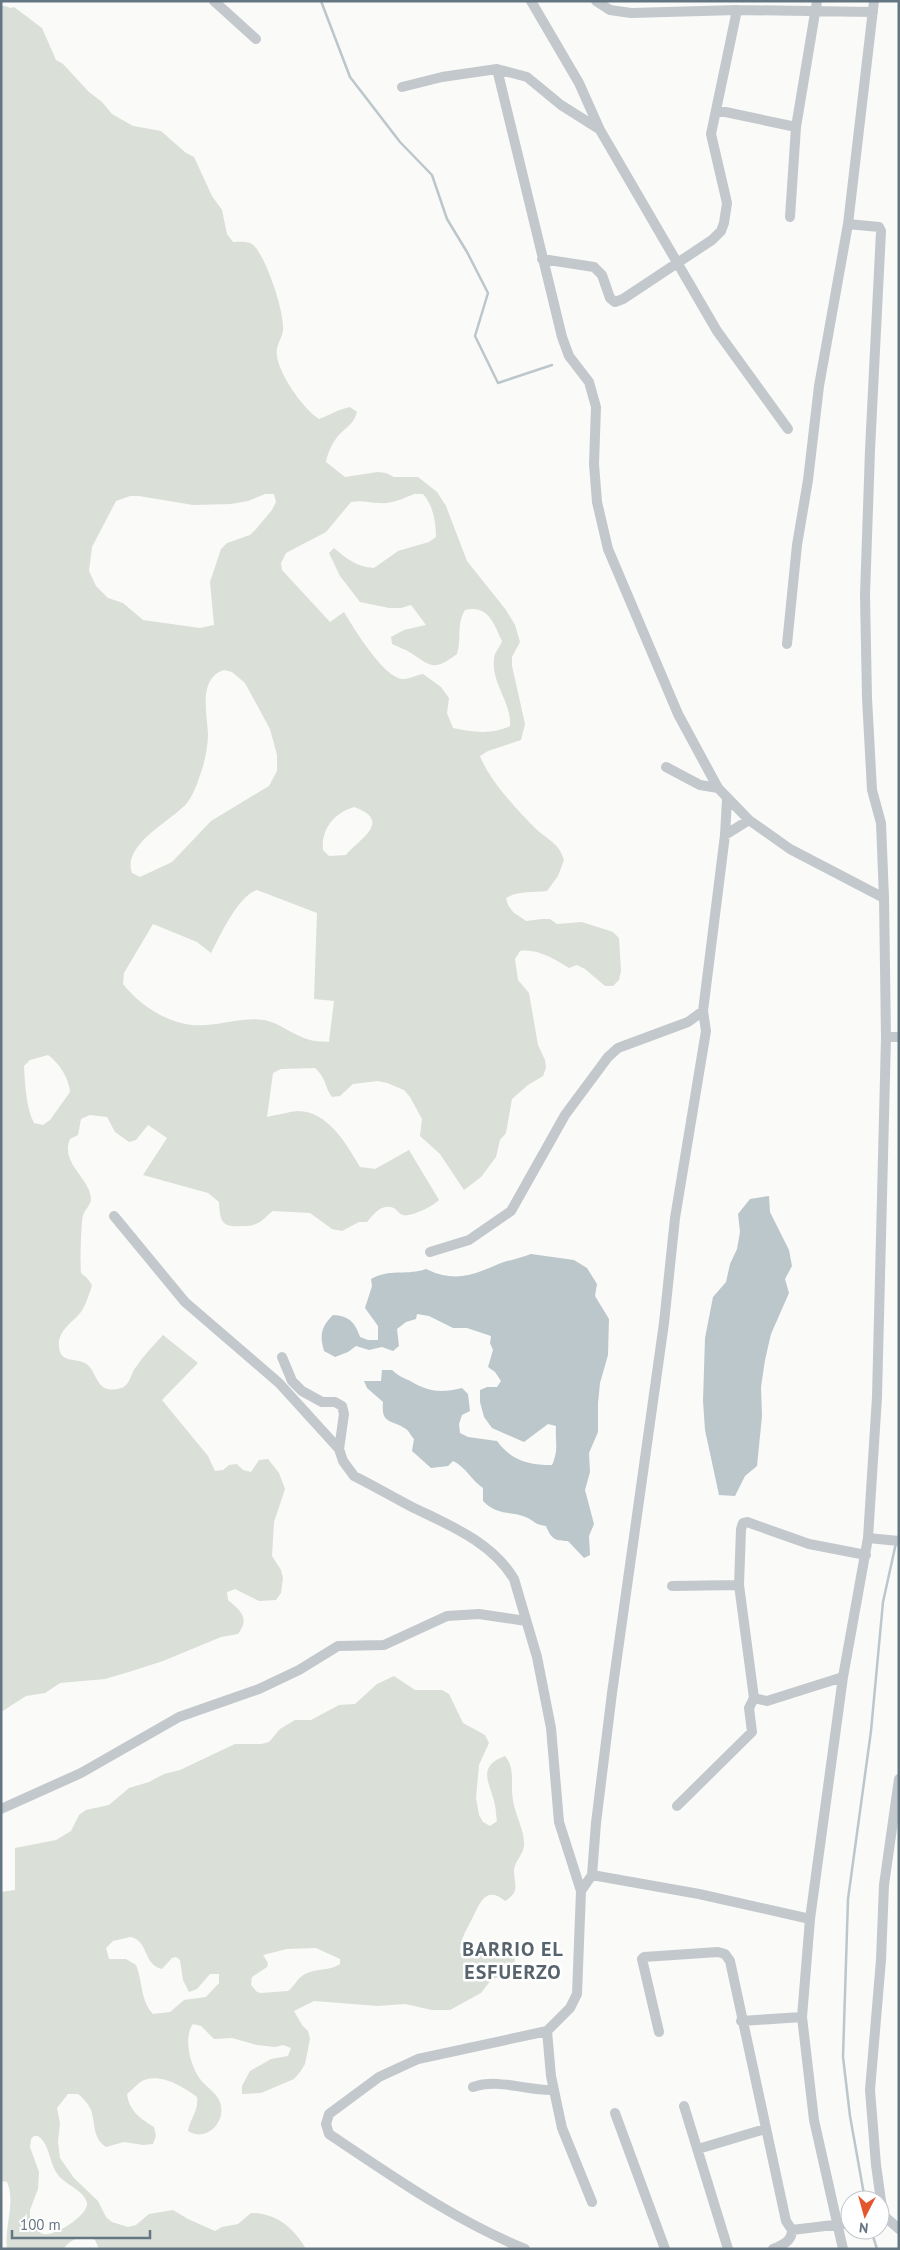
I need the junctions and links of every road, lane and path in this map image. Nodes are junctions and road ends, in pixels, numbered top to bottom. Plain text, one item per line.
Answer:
1 (214, 1) edge
2 (531, 1) edge
3 (596, 1) edge
4 (874, 1) edge
5 (817, 6) edge
6 (737, 10) junction
7 (873, 12) junction
8 (256, 39) dead end
9 (498, 69) junction
10 (402, 87) dead end
11 (716, 110) junction
12 (796, 127) junction
13 (600, 130) junction
14 (790, 217) dead end
15 (848, 224) junction
16 (542, 259) junction
17 (677, 263) junction
18 (788, 429) dead end
19 (787, 644) dead end
20 (666, 767) dead end
21 (718, 788) junction
22 (727, 799) junction
23 (750, 820) junction
24 (724, 835) junction
25 (884, 898) junction
26 (703, 1011) junction
27 (886, 1037) junction
28 (899, 1037) edge
29 (114, 1216) dead end
30 (430, 1252) dead end
31 (282, 1357) dead end
32 (339, 1448) junction
33 (872, 1538) junction
34 (899, 1541) edge
35 (866, 1554) junction
36 (739, 1585) junction
37 (672, 1586) dead end
38 (526, 1621) junction
39 (843, 1677) junction
40 (754, 1698) junction
41 (899, 1778) edge
42 (677, 1806) dead end
43 (1, 1809) edge
44 (592, 1875) junction
45 (581, 1891) junction
46 (810, 1919) junction
47 (802, 2017) junction
48 (741, 2021) junction
49 (547, 2031) junction
50 (659, 2032) dead end
51 (473, 2087) dead end
52 (554, 2090) junction
53 (684, 2106) dead end
54 (616, 2113) dead end
55 (765, 2129) junction
56 (698, 2149) junction
57 (879, 2190) edge
58 (592, 2202) dead end
59 (838, 2226) junction
60 (792, 2230) junction
61 (525, 2249) edge
62 (665, 2249) edge
63 (728, 2249) edge
64 (773, 2249) edge
65 (843, 2249) edge

1 - 8 street
2 - 13 street
3 - 6 street
4 - 7 street
5 - 6 street
5 - 7 street
5 - 12 street
6 - 11 street
7 - 15 street
9 - 10 street
9 - 13 street
9 - 16 street
11 - 12 street
11 - 17 street
12 - 14 street
13 - 17 street
15 - 19 street
15 - 25 street
16 - 17 street
16 - 21 street
17 - 18 street
20 - 21 street
21 - 22 street
22 - 23 street
22 - 24 street
23 - 24 street
23 - 25 street
24 - 26 street
25 - 27 street
26 - 30 street
26 - 44 street
27 - 28 street
27 - 33 street
29 - 32 street
31 - 32 street
32 - 38 street
33 - 34 street
33 - 35 street
35 - 36 street
35 - 39 street
36 - 37 street
36 - 40 street
38 - 43 street
38 - 45 street
39 - 40 street
39 - 46 street
40 - 42 street
41 - 57 street
44 - 45 street
44 - 46 street
45 - 49 street
46 - 47 street
47 - 48 street
47 - 59 street
48 - 50 street
48 - 55 street
49 - 52 street
49 - 61 street
51 - 52 street
52 - 58 street
53 - 56 street
54 - 62 street
55 - 56 street
55 - 60 street
56 - 63 street
59 - 60 street
59 - 65 street
60 - 64 street

